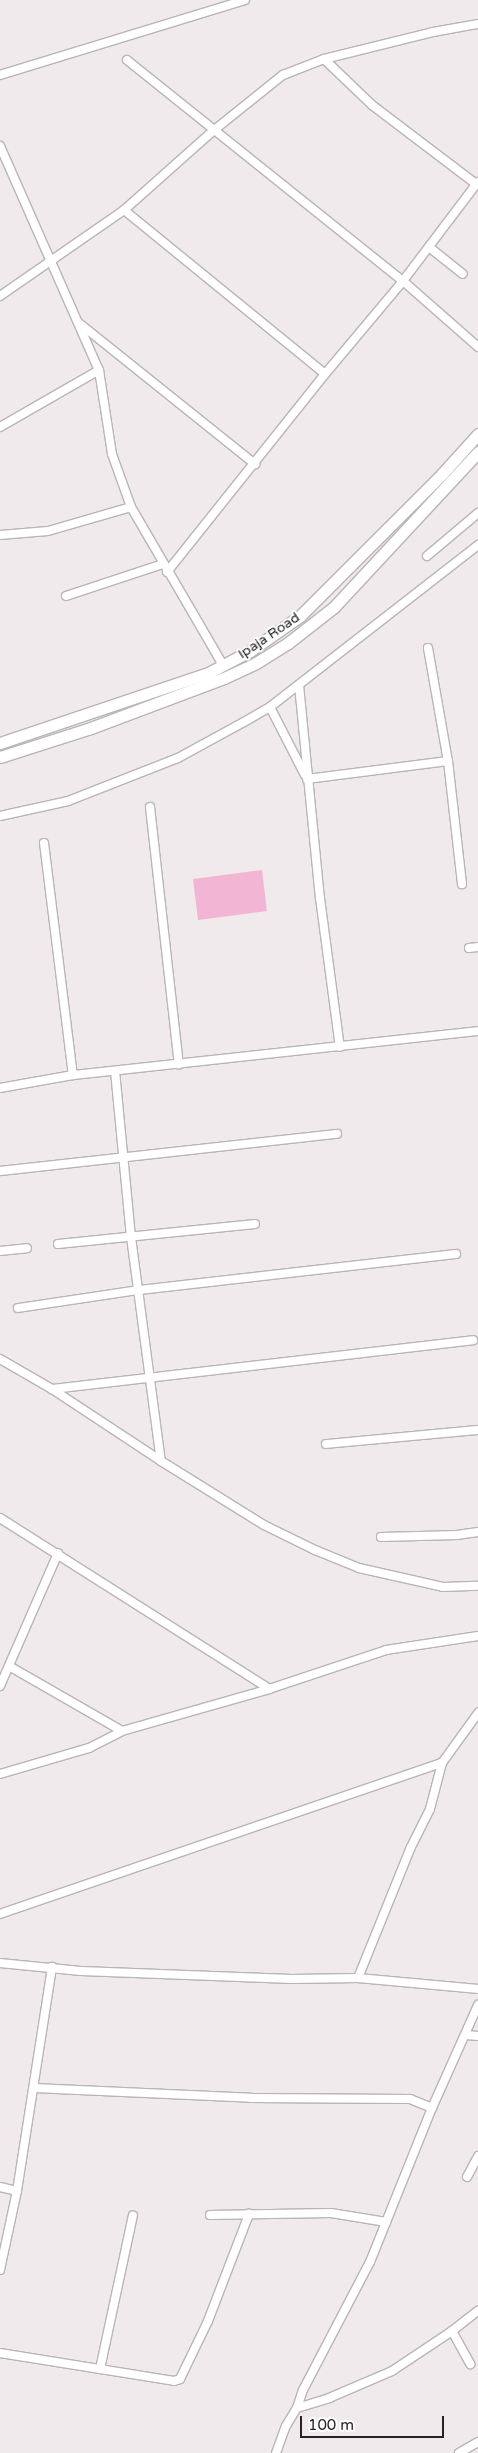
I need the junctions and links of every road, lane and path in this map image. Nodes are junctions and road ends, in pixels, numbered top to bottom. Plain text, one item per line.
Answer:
1 (246, 0) edge
2 (478, 24) edge
3 (324, 59) junction
4 (127, 60) dead end
5 (0, 75) edge
6 (213, 131) junction
7 (0, 146) edge
8 (2, 156) edge
9 (477, 183) edge
10 (124, 210) junction
11 (429, 247) junction
12 (51, 263) junction
13 (463, 274) dead end
14 (402, 281) junction
15 (0, 296) edge
16 (77, 322) junction
17 (478, 346) edge
18 (99, 370) junction
19 (325, 374) junction
20 (0, 427) edge
21 (478, 434) edge
22 (465, 448) junction
23 (476, 454) edge
24 (254, 464) junction
25 (131, 507) junction
26 (478, 513) edge
27 (0, 535) edge
28 (478, 545) edge
29 (427, 556) dead end
30 (163, 564) junction
31 (167, 572) junction
32 (66, 596) dead end
33 (428, 648) dead end
34 (223, 666) junction
35 (299, 685) junction
36 (270, 707) junction
37 (14, 739) junction
38 (0, 743) edge
39 (18, 752) junction
40 (0, 757) edge
41 (448, 761) junction
42 (307, 779) junction
43 (150, 807) dead end
44 (0, 816) edge
45 (44, 843) dead end
46 (462, 884) dead end
47 (478, 947) edge
48 (469, 948) dead end
49 (478, 1031) edge
50 (340, 1047) junction
51 (179, 1064) junction
52 (115, 1070) junction
53 (73, 1075) junction
54 (0, 1088) edge
55 (337, 1134) dead end
56 (122, 1157) junction
57 (0, 1171) edge
58 (254, 1224) dead end
59 (131, 1237) junction
60 (58, 1244) dead end
61 (27, 1248) dead end
62 (0, 1251) edge
63 (456, 1254) dead end
64 (138, 1290) junction
65 (18, 1308) dead end
66 (473, 1340) dead end
67 (0, 1359) edge
68 (150, 1377) junction
69 (52, 1389) junction
70 (478, 1430) edge
71 (326, 1444) dead end
72 (161, 1461) junction
73 (0, 1518) edge
74 (478, 1532) edge
75 (381, 1537) dead end
76 (58, 1553) junction
77 (478, 1586) edge
78 (478, 1636) edge
79 (9, 1666) junction
80 (0, 1686) edge
81 (270, 1690) junction
82 (478, 1713) edge
83 (122, 1731) junction
84 (442, 1763) junction
85 (0, 1774) edge
86 (0, 1914) edge
87 (0, 1964) edge
88 (52, 1967) junction
89 (358, 1978) junction
90 (478, 1989) edge
91 (478, 2005) edge
92 (466, 2035) junction
93 (478, 2036) edge
94 (34, 2088) junction
95 (432, 2108) junction
96 (478, 2156) edge
97 (467, 2176) dead end
98 (0, 2188) edge
99 (16, 2190) junction
100 (210, 2214) dead end
101 (248, 2214) junction
102 (133, 2215) dead end
103 (386, 2222) junction
104 (0, 2270) edge
105 (478, 2311) edge
106 (452, 2331) junction
107 (0, 2353) edge
108 (470, 2364) dead end
109 (100, 2368) junction
110 (298, 2408) junction
111 (478, 2442) edge
112 (276, 2453) edge
113 (459, 2453) edge

1 - 5 street
2 - 3 street
3 - 6 street
3 - 9 street
4 - 6 street
6 - 10 street
6 - 14 street
7 - 8 street
8 - 12 street
9 - 11 street
10 - 12 street
10 - 19 street
11 - 13 street
11 - 14 street
12 - 15 street
12 - 16 street
14 - 17 street
14 - 19 street
16 - 18 street
16 - 24 street
18 - 20 street
18 - 25 street
19 - 24 street
21 - 22 main road, Ipaja Road
22 - 23 main road
22 - 34 main road, Ipaja Road
23 - 39 main road, Ipaja Road
24 - 31 street
25 - 27 street
25 - 30 street
26 - 29 street
28 - 35 street
30 - 31 street
30 - 32 street
31 - 34 street
33 - 41 street
34 - 37 main road, Ipaja Road
35 - 36 street
35 - 42 street
36 - 42 street
36 - 44 street
37 - 38 main road, Ipaja Road
37 - 39 main road
39 - 40 main road, Ipaja Road
41 - 42 street
41 - 46 street
42 - 50 street
43 - 51 street
45 - 53 street
47 - 48 street
49 - 50 street
50 - 51 street
51 - 52 street
52 - 53 street
52 - 56 street
53 - 54 street
55 - 56 street
56 - 57 street
56 - 59 street
58 - 59 street
59 - 60 street
59 - 64 street
61 - 62 street
63 - 64 street
64 - 65 street
64 - 68 street
66 - 68 street
67 - 69 street
68 - 69 street
68 - 72 street
69 - 72 street
70 - 71 street
72 - 77 street
73 - 76 street
74 - 75 street
76 - 79 street
76 - 81 street
78 - 81 street
79 - 80 street
79 - 83 street
81 - 83 street
82 - 84 street
83 - 85 street
84 - 86 street
84 - 89 street
87 - 88 street
88 - 89 street
88 - 94 street
89 - 90 street
91 - 92 street
92 - 93 street
92 - 95 street
94 - 95 street
94 - 99 street
95 - 103 street
96 - 97 street
98 - 99 street
99 - 104 street
100 - 101 street
101 - 103 street
101 - 109 street
102 - 109 street
103 - 110 street
105 - 106 street
106 - 108 street
106 - 110 street
107 - 109 street
110 - 112 street
111 - 113 street

